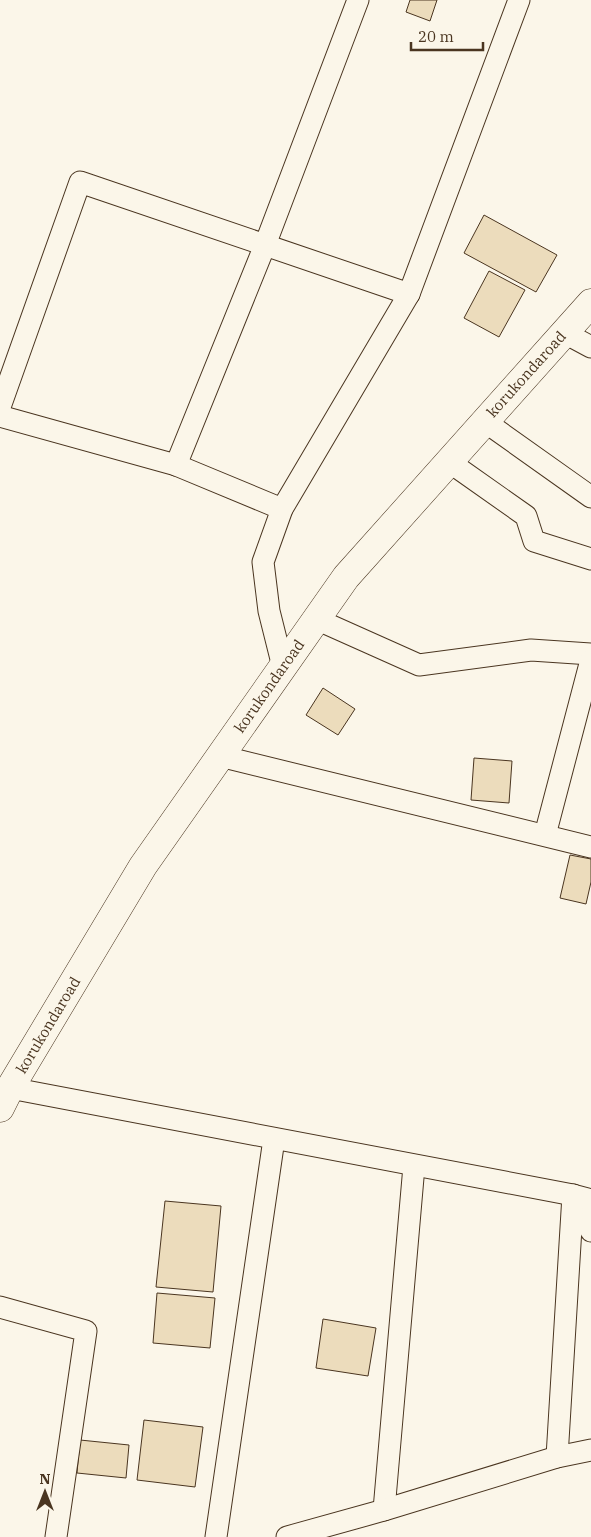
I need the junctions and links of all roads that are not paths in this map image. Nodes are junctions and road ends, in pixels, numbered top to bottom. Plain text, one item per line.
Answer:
1 (358, 0) edge
2 (519, 0) edge
3 (265, 245) junction
4 (408, 294) junction
5 (591, 303) edge
6 (564, 332) junction
7 (591, 347) edge
8 (0, 407) edge
9 (0, 416) edge
10 (484, 420) junction
11 (448, 461) junction
12 (176, 465) junction
13 (591, 497) edge
14 (282, 509) junction
15 (591, 559) edge
16 (316, 619) junction
17 (591, 654) edge
18 (591, 660) edge
19 (283, 667) junction
20 (584, 719) edge
21 (220, 756) junction
22 (545, 835) junction
23 (591, 847) edge
24 (5, 1098) edge
25 (274, 1139) junction
26 (414, 1166) junction
27 (582, 1198) edge
28 (591, 1231) edge
29 (0, 1307) edge
30 (591, 1450) edge
31 (557, 1457) junction
32 (384, 1510) junction
33 (56, 1537) edge
34 (216, 1537) edge
35 (287, 1537) edge

1 - 3 street
2 - 4 street
3 - 4 street
3 - 8 street
3 - 12 street
4 - 14 street
5 - 6 main road, korukondaroad
6 - 7 street
6 - 10 main road, korukondaroad
9 - 12 street
10 - 11 main road, korukondaroad
10 - 13 street
11 - 15 street
11 - 16 main road, korukondaroad
12 - 14 street
14 - 19 street
16 - 17 street
16 - 19 main road, korukondaroad
18 - 20 street
19 - 21 main road, korukondaroad
20 - 22 street
21 - 22 street
21 - 24 main road, korukondaroad
22 - 23 street
24 - 25 street
25 - 26 street
25 - 34 street
26 - 27 street
26 - 32 street
27 - 28 street
27 - 31 street
29 - 33 street
30 - 31 street
31 - 32 street
32 - 35 street

